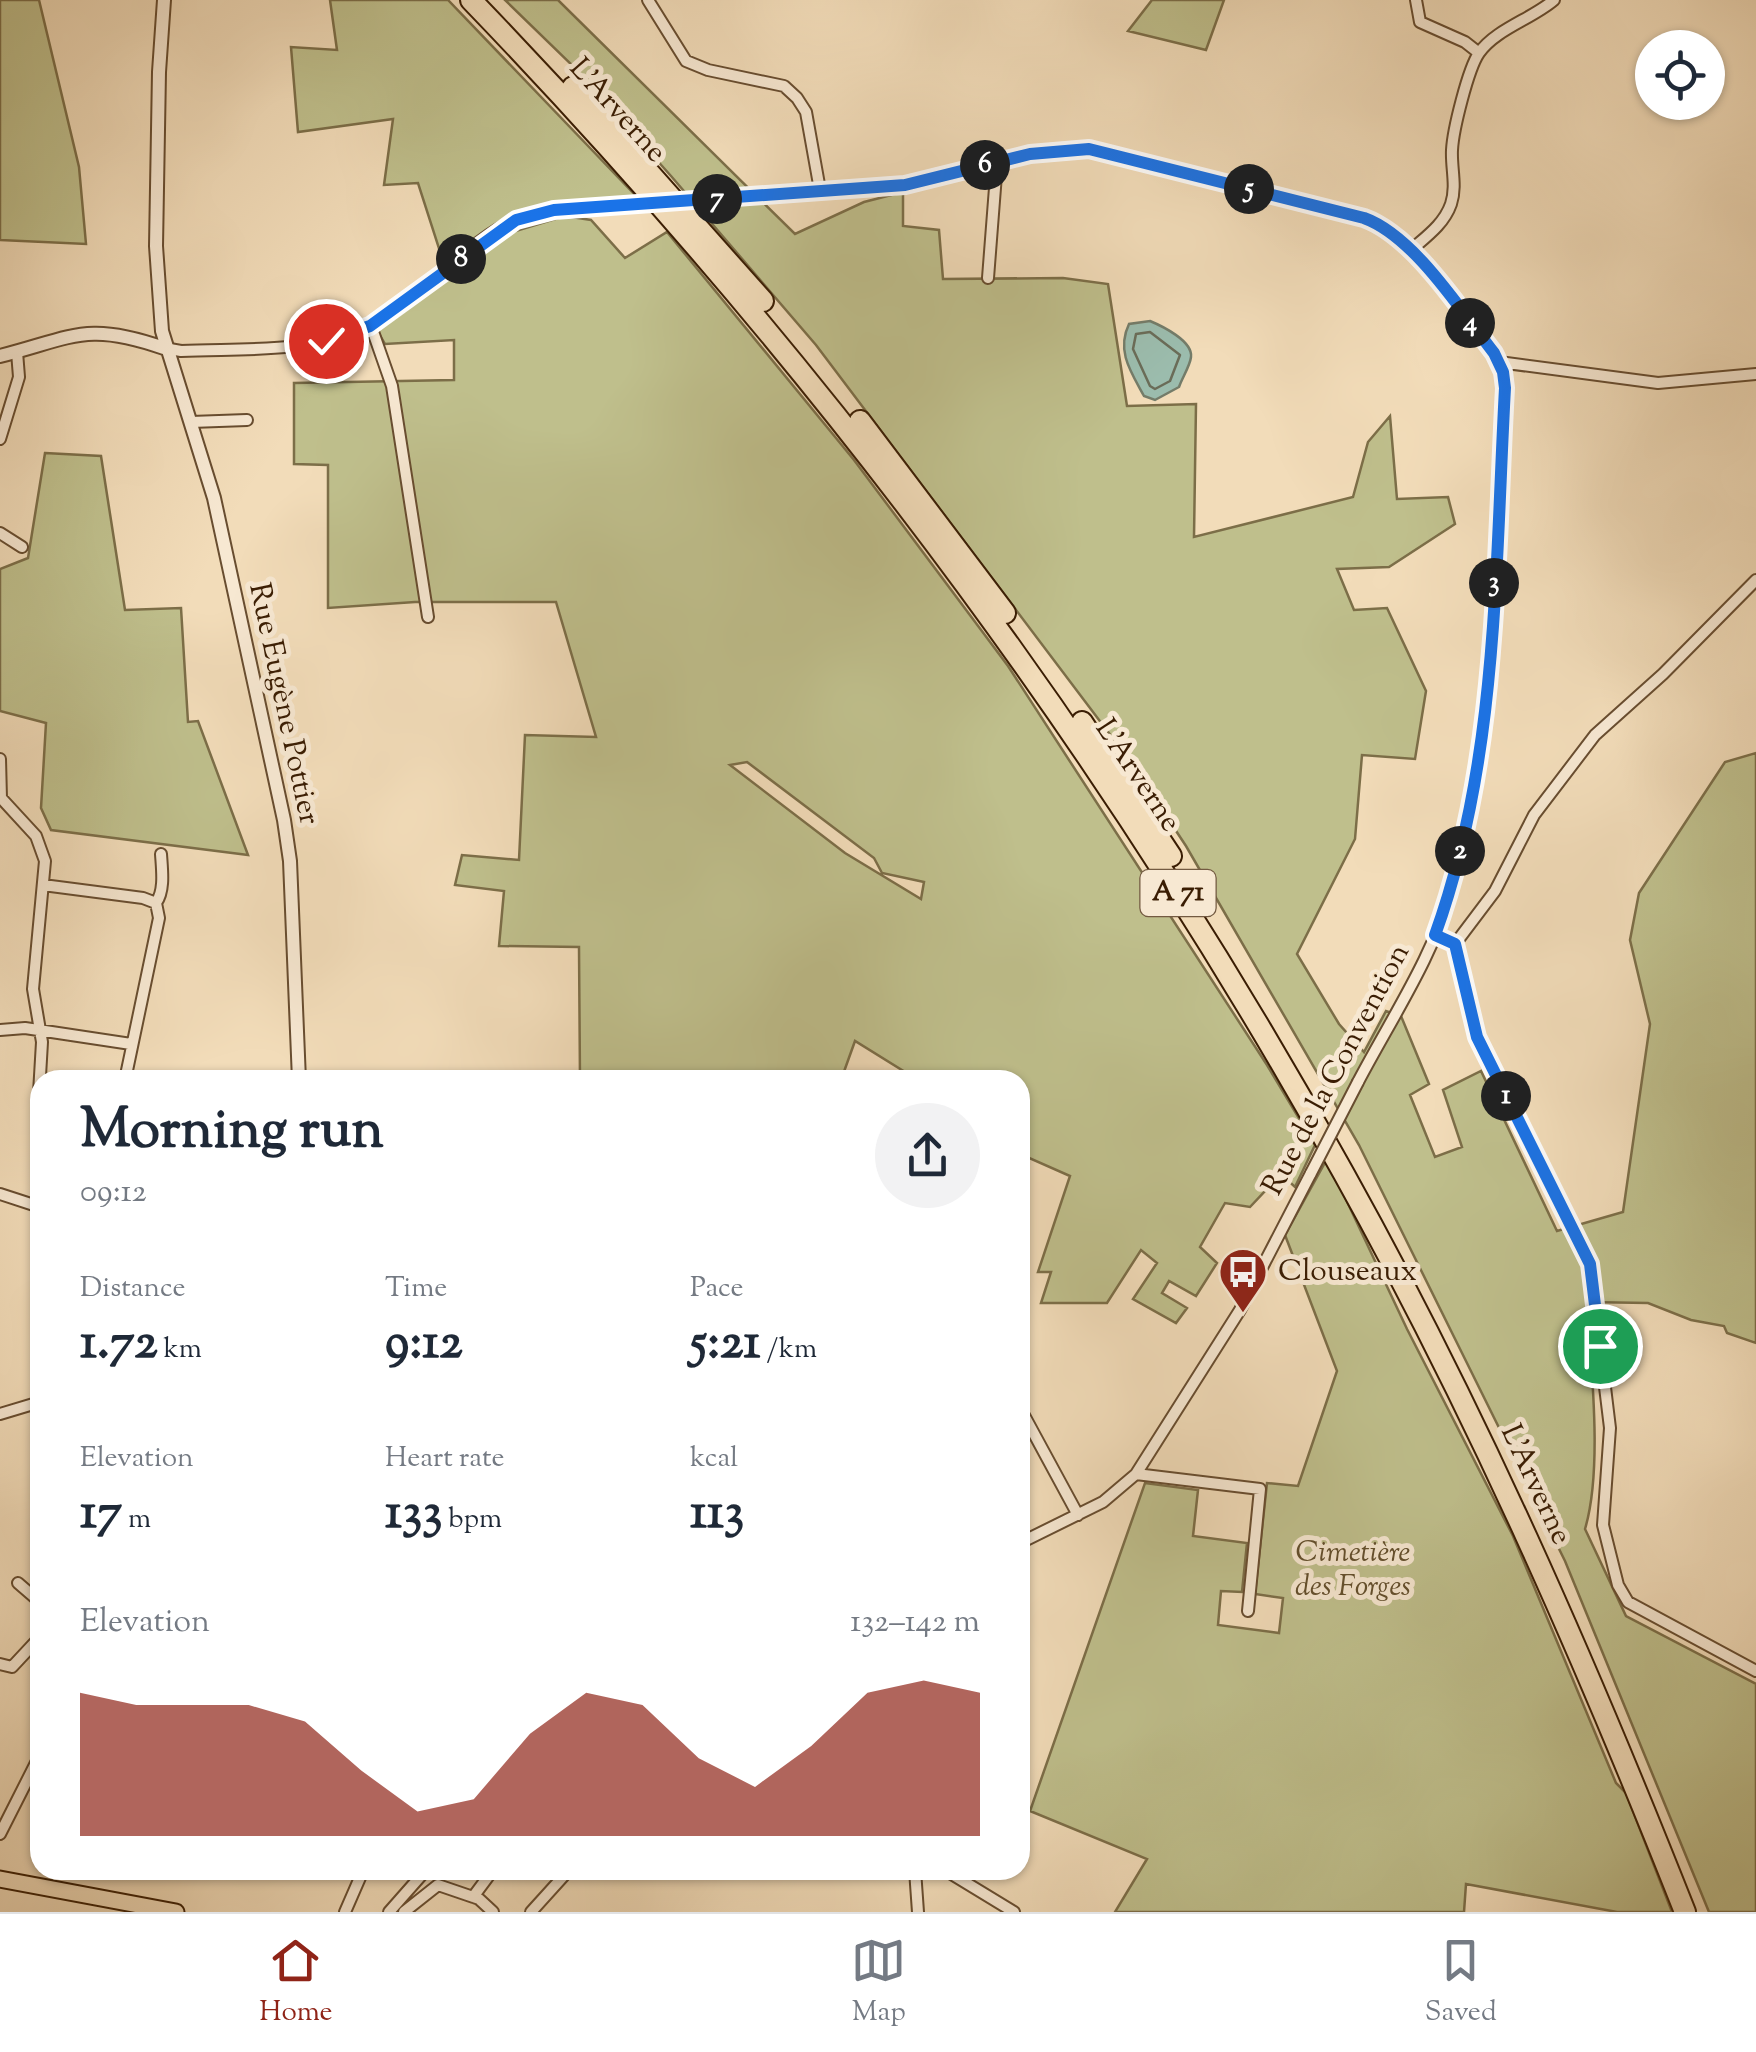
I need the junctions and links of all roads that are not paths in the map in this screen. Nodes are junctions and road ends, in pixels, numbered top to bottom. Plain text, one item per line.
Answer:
1 (164, 0) edge
2 (471, 0) edge
3 (490, 0) edge
4 (648, 0) edge
5 (1416, 0) edge
6 (1554, 0) edge
7 (1479, 54) junction
8 (997, 162) junction
9 (820, 190) junction
10 (1412, 250) junction
11 (988, 278) dead end
12 (370, 326) junction
13 (164, 348) junction
14 (17, 352) junction
15 (0, 356) edge
16 (1499, 362) junction
17 (1756, 374) edge
18 (247, 420) dead end
19 (191, 422) junction
20 (0, 439) edge
21 (0, 533) edge
22 (22, 547) dead end
23 (1756, 580) edge
24 (428, 617) dead end
25 (0, 759) edge
26 (0, 798) edge
27 (161, 854) dead end
28 (43, 885) junction
29 (156, 904) junction
30 (1435, 935) junction
31 (1455, 944) junction
32 (0, 1030) edge
33 (40, 1030) junction
34 (131, 1044) junction
35 (40, 1070) edge
36 (127, 1070) edge
37 (299, 1070) edge
38 (0, 1194) edge
39 (30, 1204) edge
40 (30, 1405) edge
41 (0, 1414) edge
42 (1030, 1426) edge
43 (1136, 1474) junction
44 (1078, 1515) junction
45 (1030, 1538) edge
46 (18, 1583) dead end
47 (30, 1593) edge
48 (1248, 1611) dead end
49 (30, 1648) edge
50 (0, 1664) edge
51 (1756, 1671) edge
52 (30, 1775) edge
53 (0, 1834) edge
54 (0, 1879) edge
55 (358, 1880) edge
56 (417, 1880) edge
57 (486, 1880) edge
58 (560, 1880) edge
59 (916, 1880) edge
60 (961, 1880) edge
61 (474, 1897) junction
62 (176, 1912) edge
63 (345, 1912) edge
64 (389, 1912) edge
65 (404, 1912) edge
66 (493, 1912) edge
67 (531, 1912) edge
68 (918, 1912) edge
69 (1014, 1912) edge
70 (1685, 1912) edge
71 (1698, 1912) edge

1 - 13 street, Rue Eugène Pottier
2 - 70 highway, L'Arverne / A 71
3 - 71 highway, L'Arverne / A 71
4 - 9 street
5 - 7 street
6 - 7 street
7 - 10 street
8 - 9 street
8 - 10 street
8 - 11 street
9 - 12 street, bridge
10 - 16 street
12 - 13 street
12 - 24 street
13 - 14 street
13 - 19 street, Rue Eugène Pottier
14 - 15 street
14 - 20 street
16 - 17 street
16 - 30 street, Rue de la Convention
18 - 19 street
19 - 37 street, Rue Eugène Pottier
21 - 22 street
23 - 31 street
25 - 26 street
26 - 28 street
27 - 29 street
28 - 29 street
28 - 33 street
29 - 34 street
30 - 31 street
30 - 43 street, Rue de la Convention, bridge
31 - 51 street
32 - 33 street
33 - 34 street
33 - 35 street
34 - 36 street
38 - 39 street
40 - 41 street
42 - 44 street
43 - 44 street, Rue de la Convention
43 - 48 street
44 - 45 street, Rue de la Convention
46 - 47 street
49 - 50 street
52 - 53 street
54 - 62 main road
55 - 63 street
56 - 64 street
57 - 61 street
58 - 67 street
59 - 68 street
60 - 69 street
61 - 65 street
61 - 66 street

